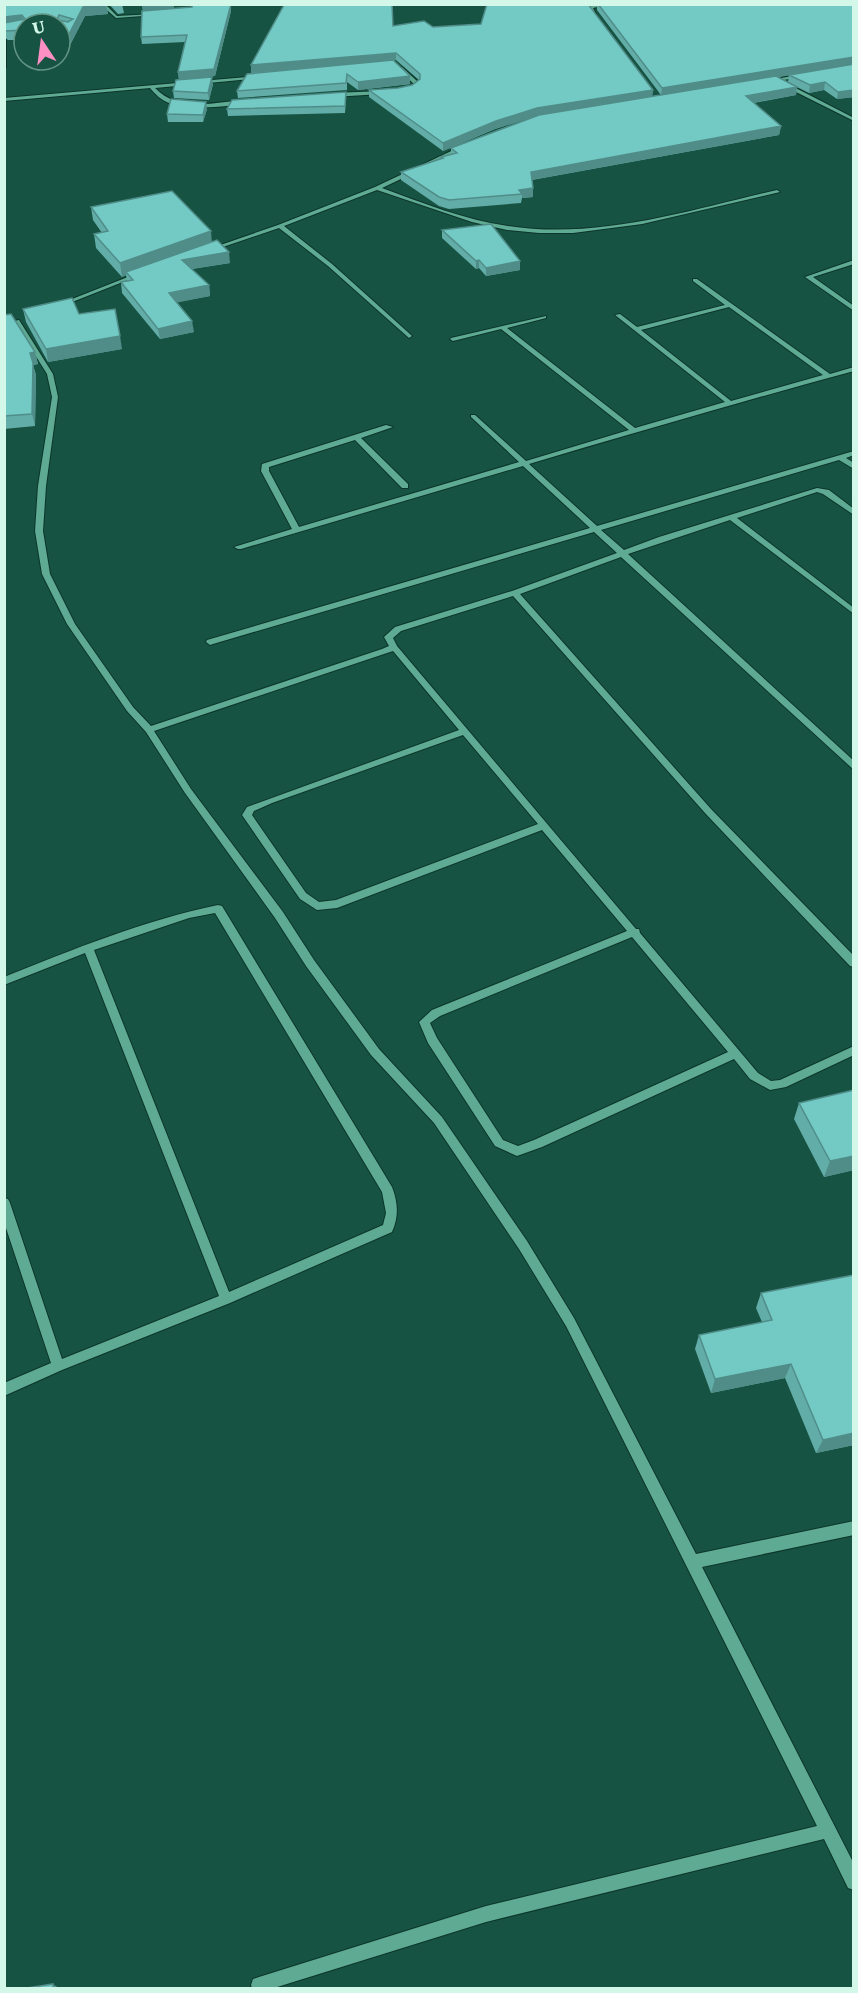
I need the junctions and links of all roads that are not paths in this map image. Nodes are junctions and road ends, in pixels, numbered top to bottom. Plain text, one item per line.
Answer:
1 (102, 4) edge
2 (609, 4) edge
3 (160, 15) edge
4 (600, 24) edge
5 (4, 39) edge
6 (395, 63) edge
7 (4, 67) edge
8 (809, 74) edge
9 (267, 76) edge
10 (776, 80) junction
11 (765, 82) edge
12 (152, 88) junction
13 (399, 91) edge
14 (387, 92) edge
15 (330, 96) edge
16 (4, 100) edge
17 (249, 101) edge
18 (854, 120) edge
19 (470, 144) edge
20 (377, 188) junction
21 (777, 192) dead end
22 (280, 226) junction
23 (202, 252) edge
24 (854, 261) edge
25 (149, 271) edge
26 (695, 280) dead end
27 (731, 305) junction
28 (854, 309) edge
29 (47, 310) edge
30 (618, 315) dead end
31 (27, 317) edge
32 (544, 317) dead end
33 (502, 327) junction
34 (636, 328) junction
35 (409, 336) dead end
36 (453, 339) dead end
37 (854, 369) edge
38 (830, 377) junction
39 (730, 403) junction
40 (473, 416) dead end
41 (389, 427) dead end
42 (634, 431) junction
43 (357, 438) junction
44 (854, 453) edge
45 (840, 457) junction
46 (527, 463) junction
47 (854, 467) edge
48 (405, 486) dead end
49 (854, 513) edge
50 (731, 517) junction
51 (596, 527) junction
52 (296, 529) junction
53 (238, 548) dead end
54 (624, 554) junction
55 (515, 593) junction
56 (852, 610) edge
57 (210, 642) dead end
58 (394, 647) junction
59 (149, 730) junction
60 (464, 731) junction
61 (854, 767) edge
62 (543, 826) junction
63 (635, 932) junction
64 (88, 948) junction
65 (854, 963) edge
66 (4, 981) edge
67 (854, 1050) edge
68 (735, 1054) junction
69 (4, 1203) edge
70 (226, 1299) junction
71 (58, 1365) junction
72 (4, 1390) edge
73 (854, 1528) edge
74 (692, 1562) junction
75 (827, 1831) junction
76 (854, 1882) edge
77 (260, 1985) dead end

1 - 3 street
2 - 4 street
5 - 7 street
6 - 13 street
8 - 10 street
9 - 12 street
10 - 11 street
10 - 18 street
12 - 16 street
12 - 17 street
14 - 15 street
19 - 20 street
20 - 21 street
20 - 22 street
22 - 23 street
22 - 35 street
24 - 28 street
25 - 29 street
26 - 27 street
27 - 34 street
27 - 38 street
30 - 34 street
31 - 59 street
32 - 33 street
33 - 36 street
33 - 42 street
34 - 39 street
37 - 38 street
38 - 39 street
39 - 42 street
40 - 46 street
41 - 43 street
42 - 46 street
43 - 48 street
43 - 52 street
44 - 45 street
45 - 47 street
45 - 51 street
46 - 51 street
46 - 52 street
49 - 50 street
50 - 54 street
50 - 56 street
51 - 54 street
51 - 57 street
52 - 53 street
54 - 55 street
54 - 61 street
55 - 58 street
55 - 65 street
58 - 59 street
58 - 60 street
59 - 74 street
60 - 62 street
60 - 62 street
62 - 63 street
63 - 68 street
63 - 68 street
64 - 66 street
64 - 70 street
64 - 70 street
67 - 68 street
69 - 71 street
70 - 71 street
71 - 72 street
73 - 74 street
74 - 75 street
75 - 76 street
75 - 77 street

